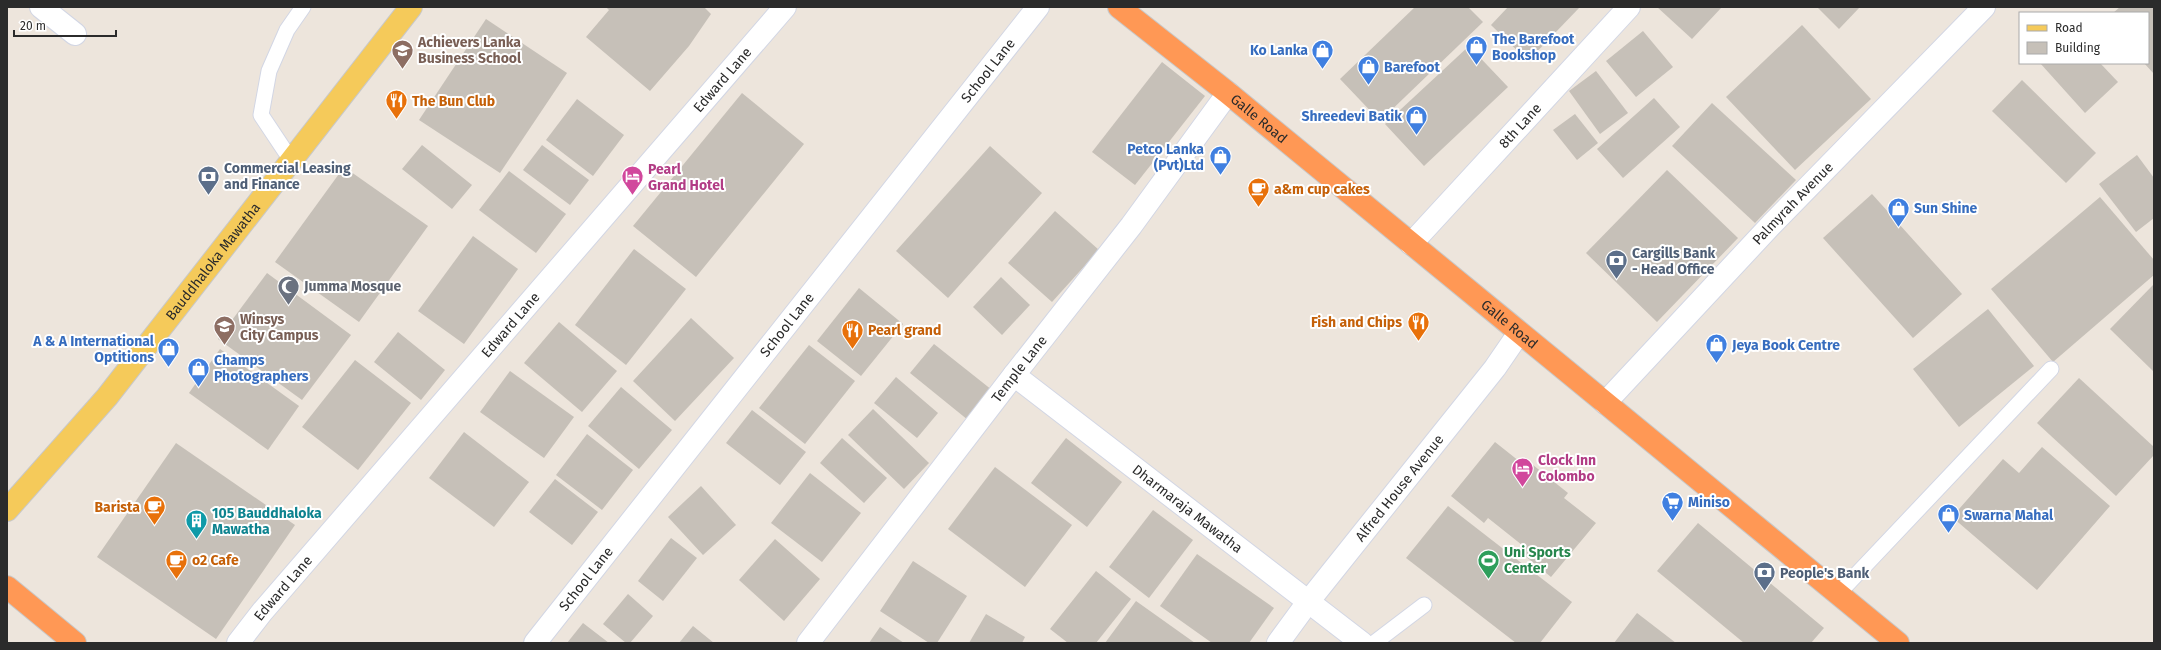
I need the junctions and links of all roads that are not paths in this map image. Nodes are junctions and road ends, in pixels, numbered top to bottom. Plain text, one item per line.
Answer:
1 (41, 7) edge
2 (303, 7) edge
3 (411, 7) edge
4 (785, 7) edge
5 (1038, 7) edge
6 (1119, 7) edge
7 (1629, 7) edge
8 (1984, 7) edge
9 (74, 34) dead end
10 (1228, 93) junction
11 (290, 160) junction
12 (1411, 244) junction
13 (1520, 333) junction
14 (2051, 369) dead end
15 (1014, 375) junction
16 (1605, 403) junction
17 (7, 510) edge
18 (7, 587) edge
19 (1838, 594) junction
20 (1308, 602) junction
21 (1424, 605) dead end
22 (75, 643) edge
23 (238, 643) edge
24 (535, 643) edge
25 (808, 643) edge
26 (1278, 643) edge
27 (1362, 643) edge
28 (1374, 643) edge
29 (1898, 643) edge

1 - 9 street
2 - 11 lane
3 - 11 main road, Bauddhaloka Mawatha
4 - 23 street, Edward Lane
5 - 24 street, School Lane
6 - 10 highway, Galle Road
7 - 12 street, 8th Lane
8 - 16 street, Palmyrah Avenue
10 - 12 highway, Galle Road
10 - 15 street, Temple Lane
11 - 17 main road, Bauddhaloka Mawatha
12 - 13 highway, Galle Road
13 - 16 highway, Galle Road
13 - 20 street, Alfred House Avenue
14 - 19 lane
15 - 20 street, Dharmaraja Mawatha
15 - 25 street, Temple Lane
16 - 19 highway, Galle Road
18 - 22 highway
19 - 29 highway, Galle Road
20 - 26 street, Alfred House Avenue
20 - 27 street, Dharmaraja Mawatha
21 - 28 lane

